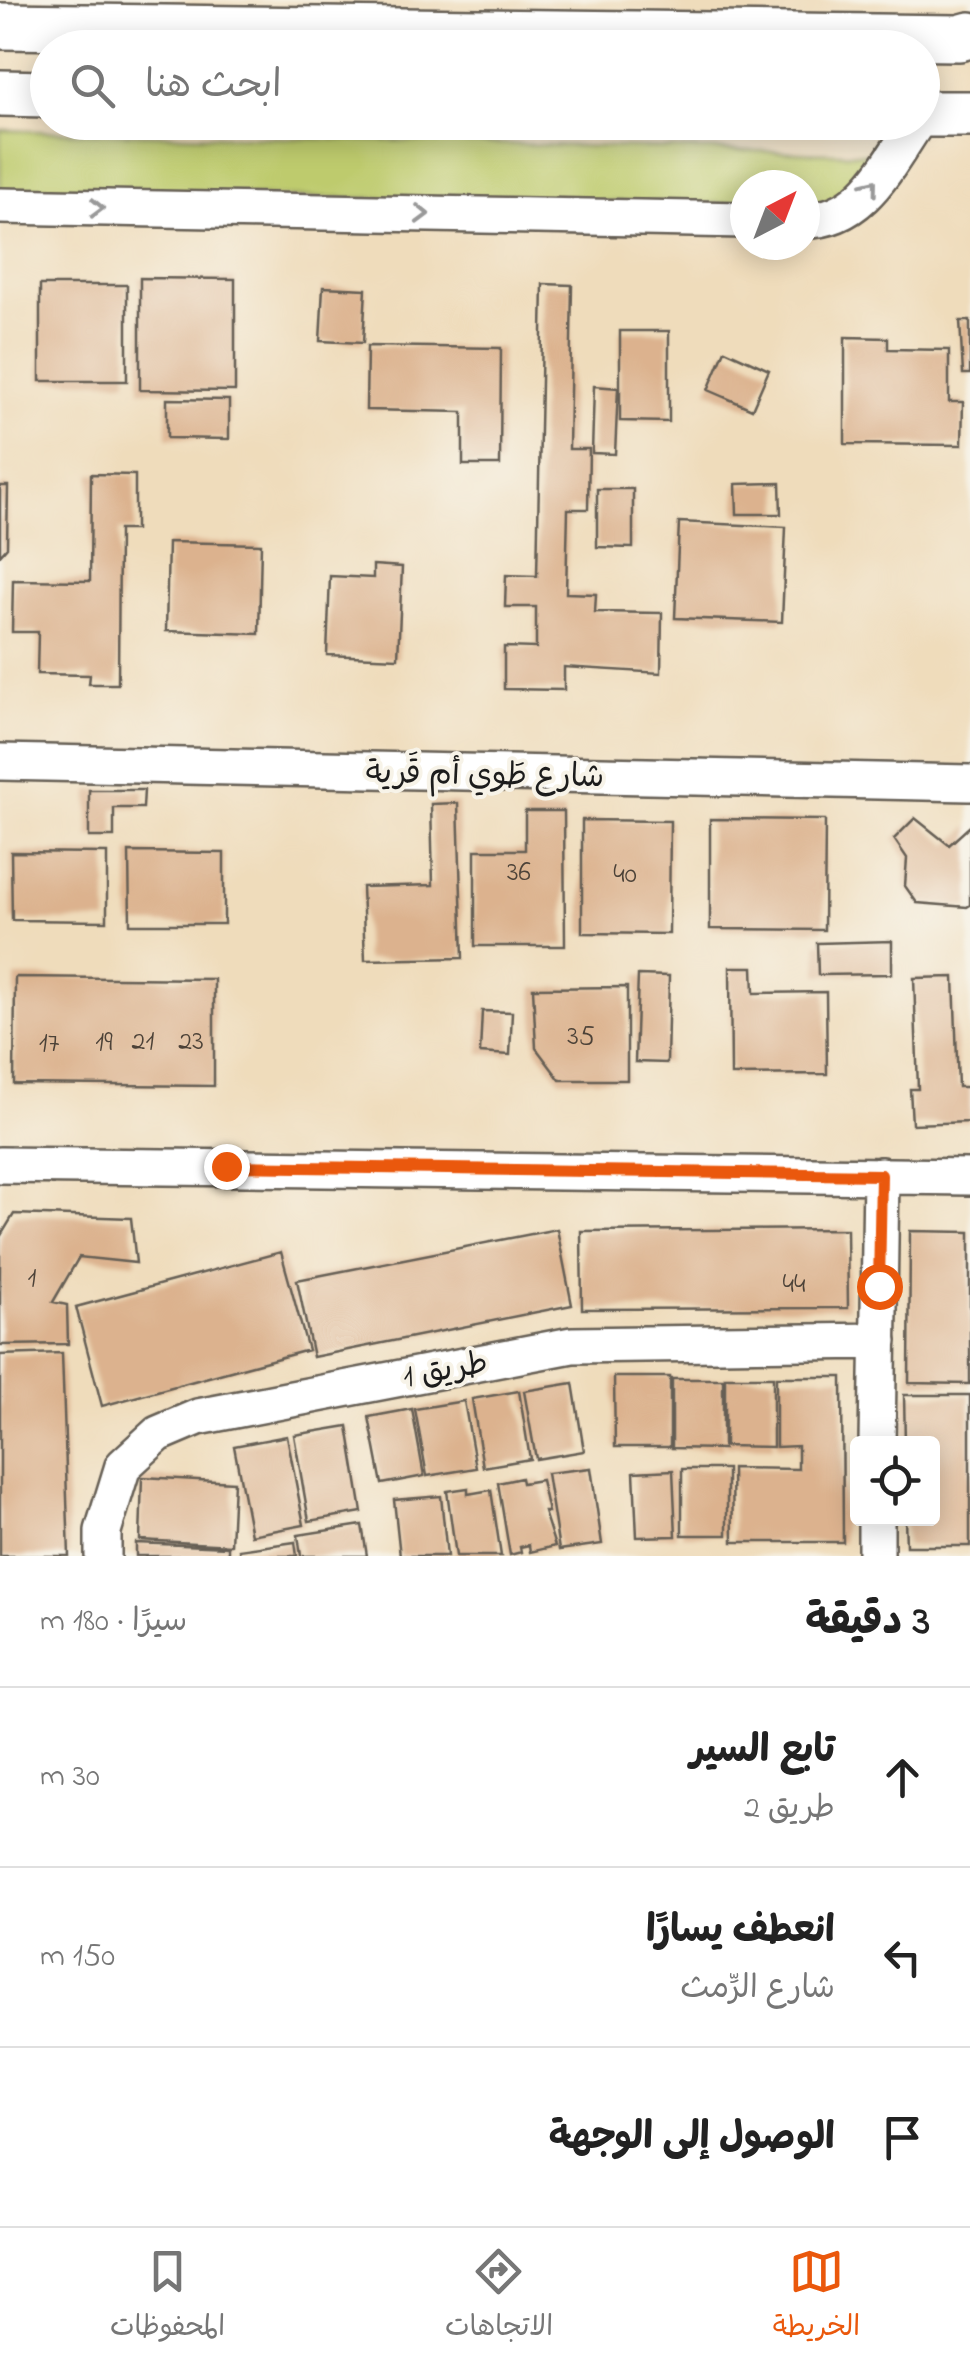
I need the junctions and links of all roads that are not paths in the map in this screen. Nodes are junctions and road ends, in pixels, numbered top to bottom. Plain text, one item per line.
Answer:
1 (0, 26) edge
2 (320, 30) edge
3 (970, 35) edge
4 (940, 38) edge
5 (0, 93) edge
6 (30, 94) edge
7 (940, 114) edge
8 (970, 114) edge
9 (905, 140) edge
10 (0, 206) edge
11 (730, 220) edge
12 (820, 220) edge
13 (0, 762) edge
14 (970, 783) edge
15 (0, 1165) edge
16 (881, 1175) junction
17 (970, 1178) edge
18 (878, 1342) junction
19 (877, 1436) edge
20 (876, 1526) edge
21 (104, 1556) edge
22 (876, 1556) edge

1 - 2 main road
3 - 4 main road
5 - 6 main road
7 - 8 main road
12 -> 9 street
10 -> 11 street
13 - 14 street, شارع طَوي أم قَرية
15 - 16 street
16 - 17 street
16 - 18 street
18 - 19 street
18 - 21 street, طريق 1
20 - 22 street

